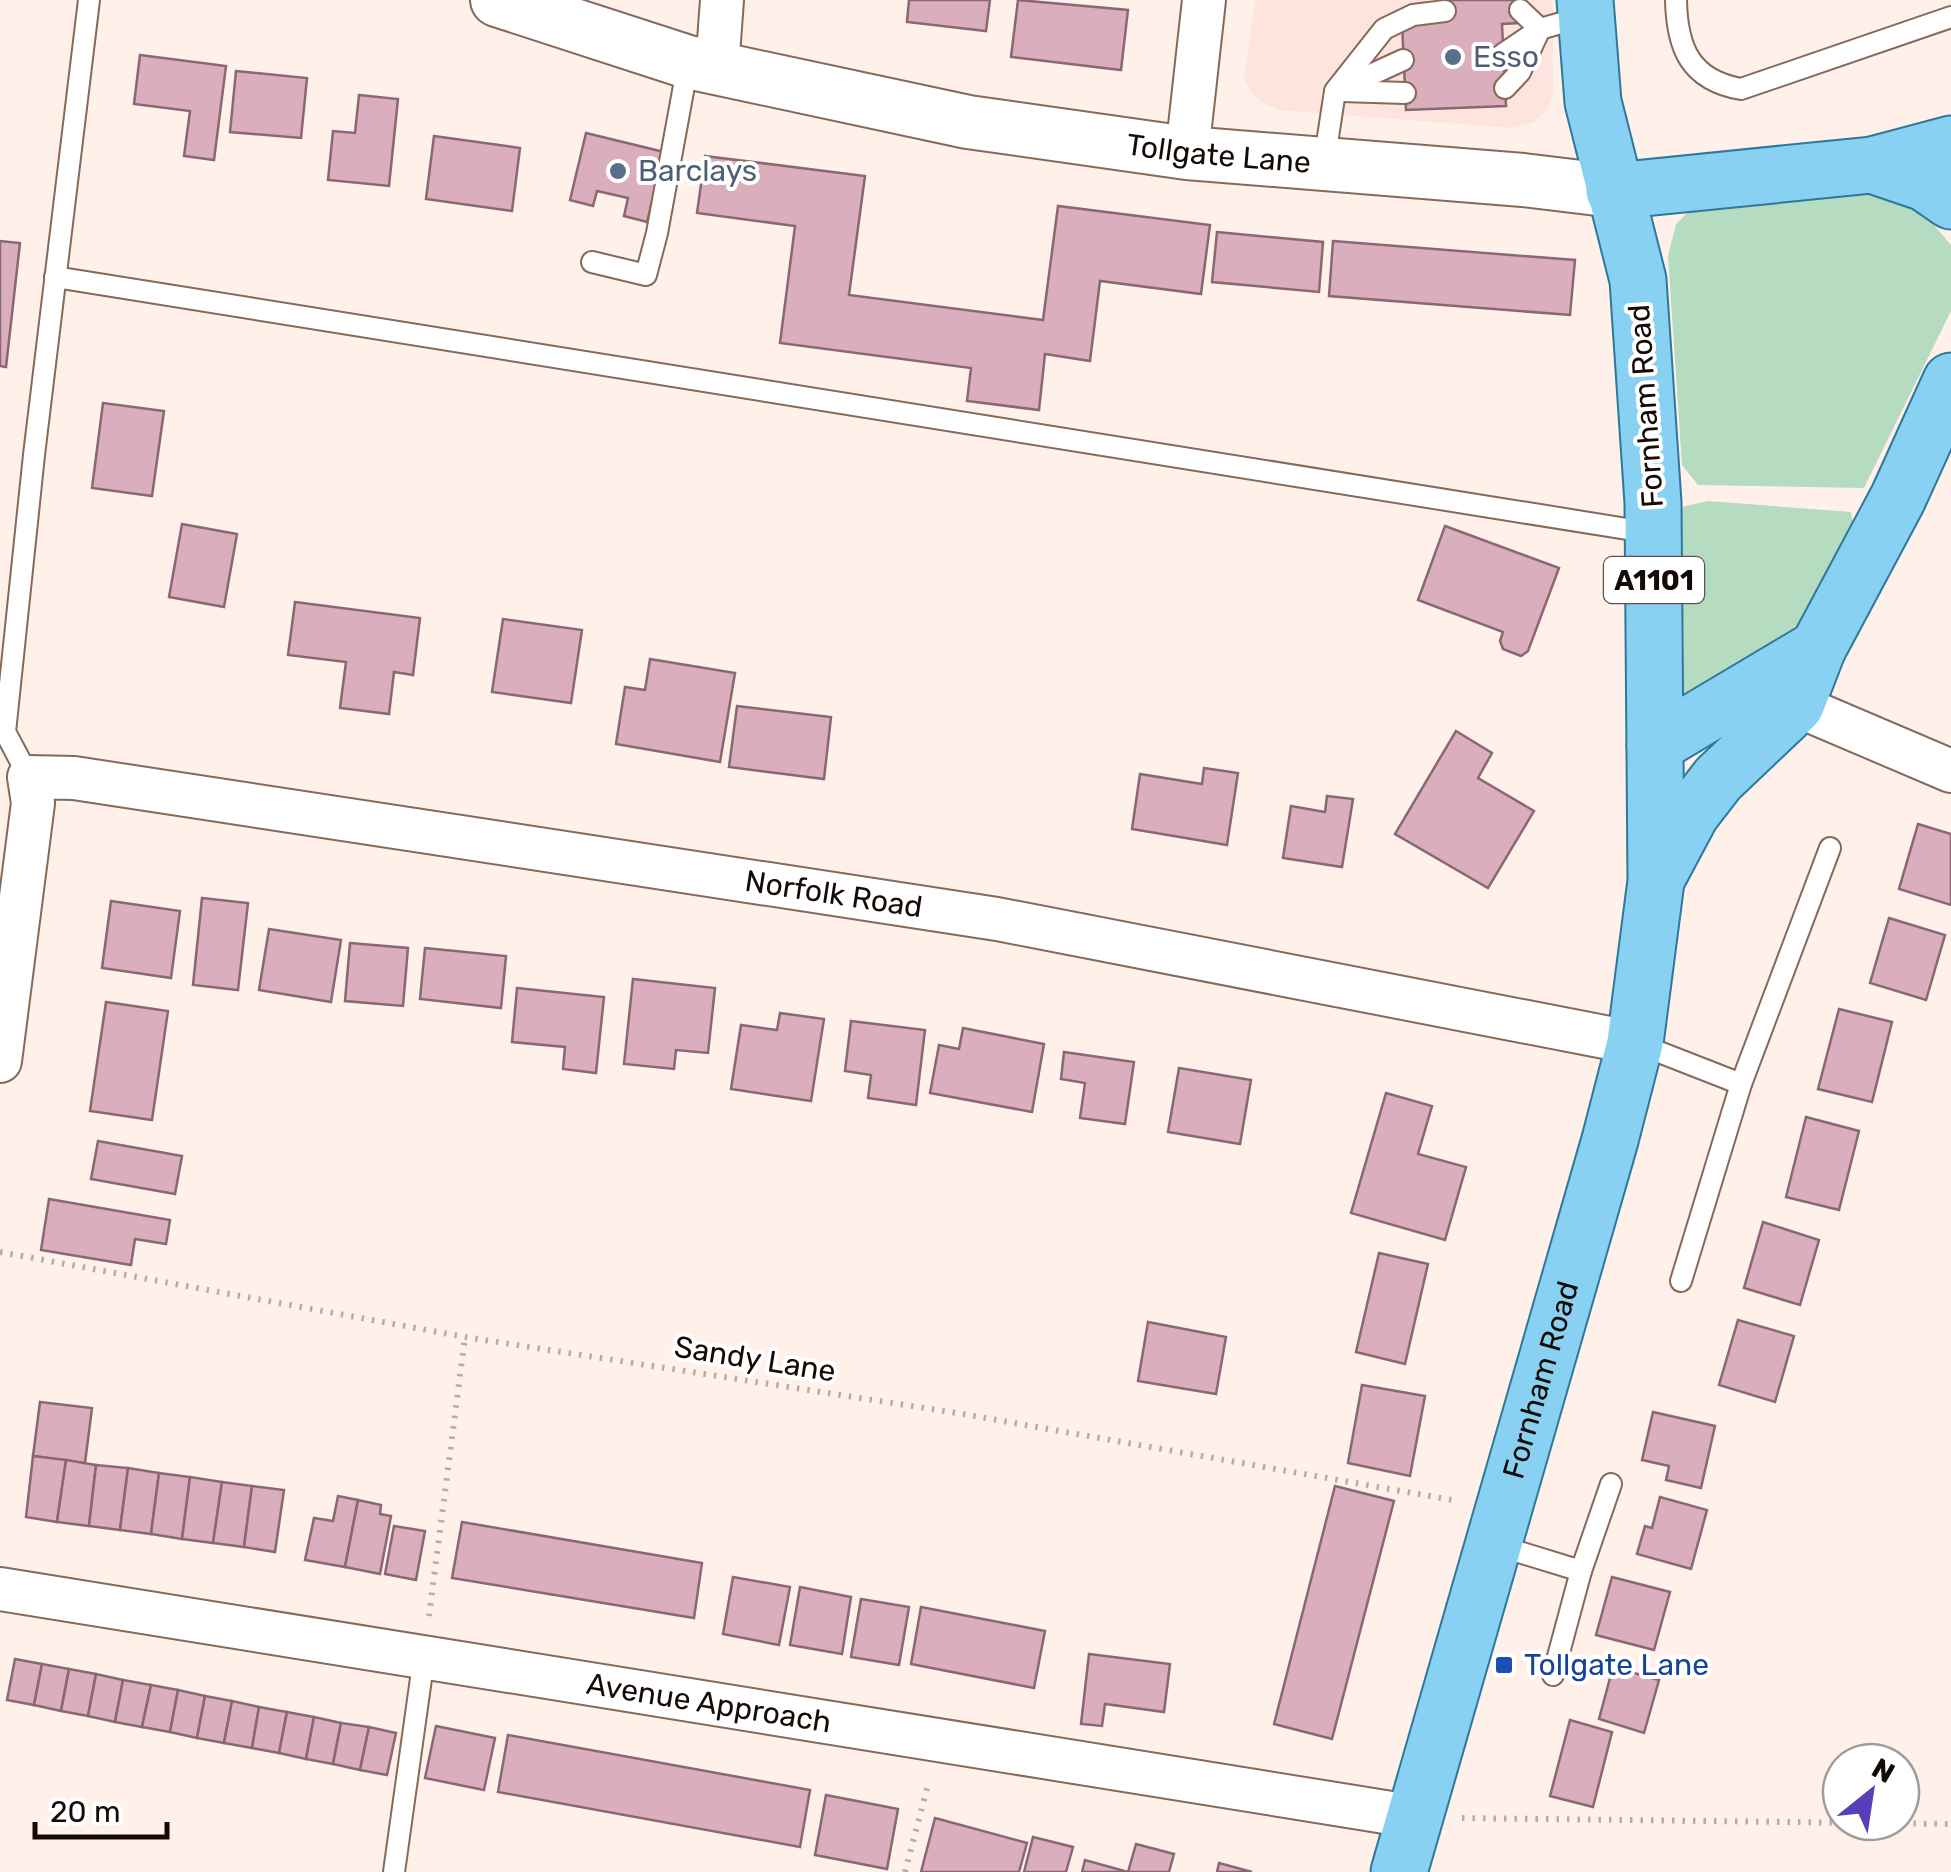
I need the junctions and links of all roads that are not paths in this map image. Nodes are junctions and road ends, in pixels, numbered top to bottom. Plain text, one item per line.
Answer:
1 (89, 0) edge
2 (496, 0) edge
3 (722, 0) edge
4 (1204, 0) edge
5 (1676, 0) edge
6 (1520, 10) dead end
7 (1445, 11) dead end
8 (1570, 15) edge
9 (1951, 17) edge
10 (1504, 54) dead end
11 (1404, 60) dead end
12 (702, 65) junction
13 (1505, 88) dead end
14 (1335, 91) junction
15 (1405, 93) dead end
16 (1951, 144) edge
17 (1187, 153) junction
18 (1324, 164) junction
19 (1872, 165) junction
20 (1614, 191) junction
21 (1951, 201) edge
22 (592, 262) dead end
23 (55, 278) junction
24 (1947, 403) edge
25 (1654, 533) junction
26 (1818, 648) junction
27 (1796, 705) junction
28 (1655, 745) junction
29 (1951, 771) edge
30 (29, 776) junction
31 (1830, 848) dead end
32 (1656, 881) junction
33 (1636, 1043) junction
34 (0, 1062) edge
35 (1741, 1084) junction
36 (1681, 1281) dead end
37 (1611, 1484) dead end
38 (1499, 1527) junction
39 (1581, 1571) junction
40 (0, 1589) edge
41 (424, 1657) junction
42 (1554, 1675) dead end
43 (1416, 1818) junction
44 (394, 1872) edge
45 (1400, 1872) edge

1 - 23 lane
2 - 12 street, Tollgate Lane
3 - 12 street
4 - 17 street
5 - 9 lane
6 - 8 lane
7 - 14 lane
8 - 10 lane
8 - 13 lane
8 - 20 main road, A1101
11 - 14 lane
12 - 17 street, Tollgate Lane
12 - 22 lane
14 - 15 lane
14 - 18 lane
16 - 19 main road, Tollgate Lane
17 - 18 street, Tollgate Lane
18 - 20 street, Tollgate Lane
19 - 20 main road, Tollgate Lane
19 - 21 main road
20 - 25 main road, Fornham Road / A1101
23 - 25 lane
23 - 30 lane
24 - 26 main road, Fornham Road / A1101
25 - 28 main road, Fornham Road / A1101
26 - 27 main road, Fornham Road / A1101
26 - 28 main road
27 - 29 street
27 - 32 main road, Fornham Road / A1101
28 - 32 main road, Fornham Road / A1101
30 - 33 street, Norfolk Road
30 - 34 street
31 - 35 lane
32 - 33 main road, Fornham Road / A1101
33 - 35 lane
33 - 38 main road, Fornham Road / A1101
35 - 36 lane
37 - 39 lane
38 - 39 lane
38 - 43 main road, Fornham Road / A1101
39 - 42 lane
40 - 41 street, Avenue Approach
41 - 43 street, Avenue Approach
41 - 44 lane
43 - 45 main road, Fornham Road / A1101

